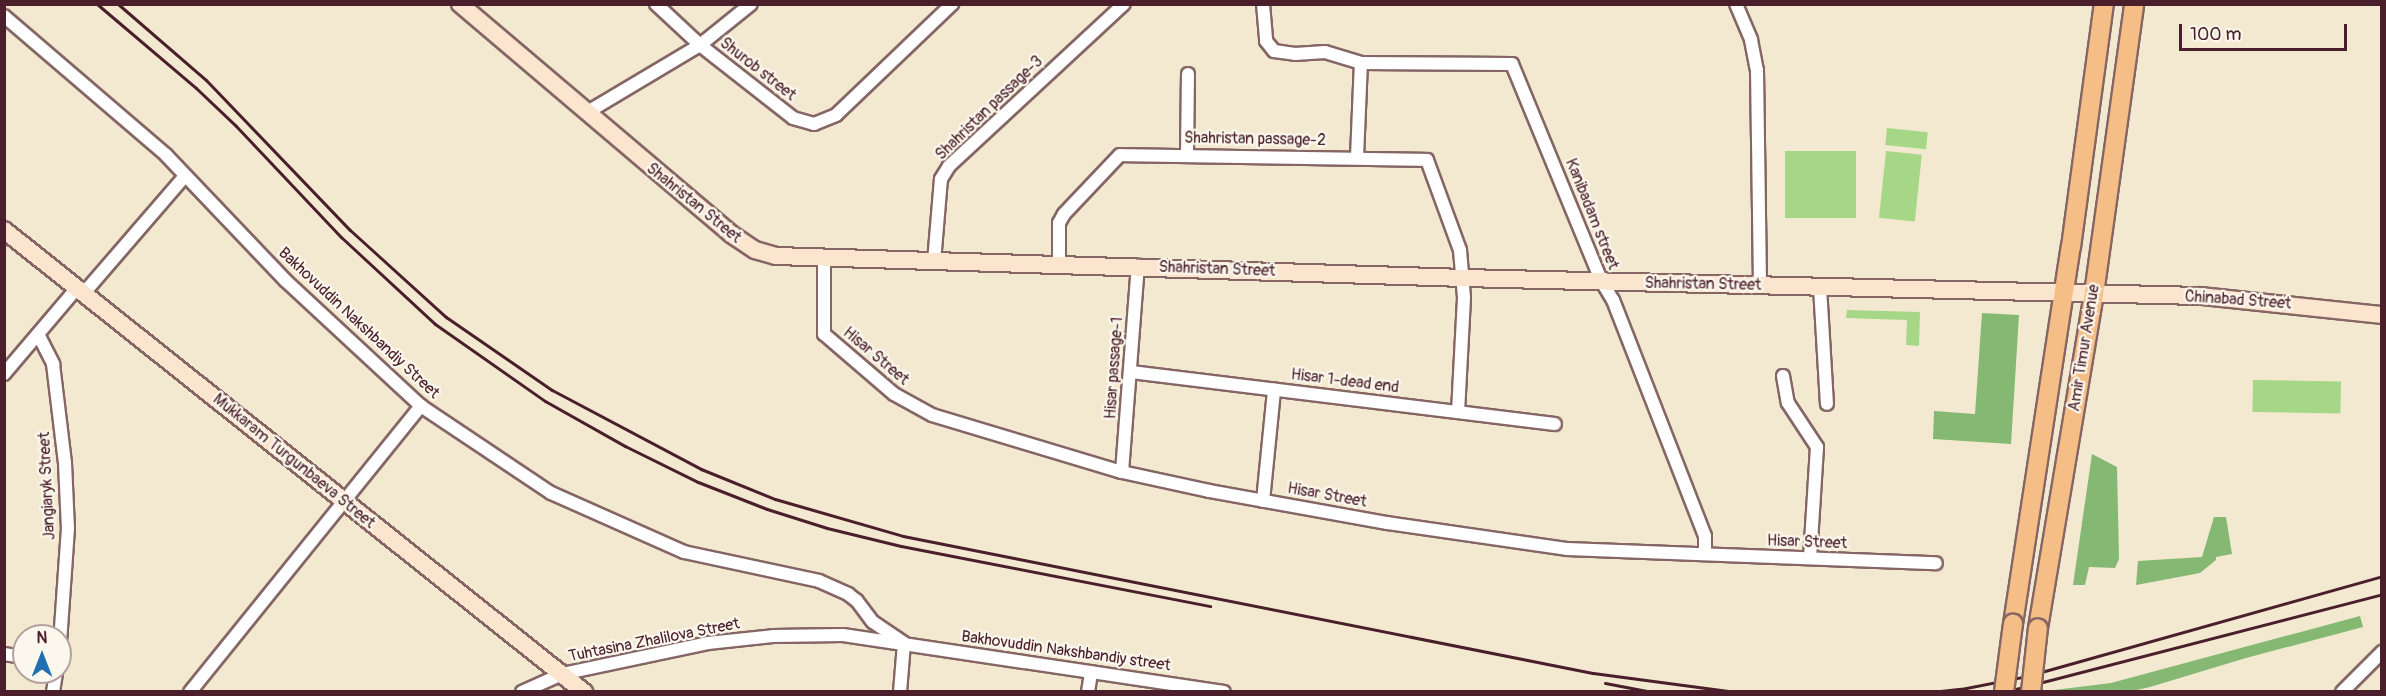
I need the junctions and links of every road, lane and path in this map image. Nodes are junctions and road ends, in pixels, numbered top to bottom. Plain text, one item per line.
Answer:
1 (460, 4) edge
2 (656, 4) edge
3 (751, 4) edge
4 (952, 4) edge
5 (1124, 4) edge
6 (1263, 4) edge
7 (1736, 4) edge
8 (2104, 4) edge
9 (2134, 4) edge
10 (4, 16) edge
11 (700, 45) junction
12 (1361, 63) junction
13 (1188, 74) dead end
14 (586, 113) junction
15 (1187, 155) junction
16 (1357, 157) junction
17 (2082, 164) junction
18 (2112, 167) junction
19 (184, 177) junction
20 (4, 230) edge
21 (824, 258) junction
22 (934, 262) junction
23 (1059, 265) junction
24 (1137, 266) junction
25 (1462, 278) junction
26 (1602, 282) junction
27 (1760, 286) junction
28 (81, 291) junction
29 (2064, 293) junction
30 (2094, 294) junction
31 (1820, 295) junction
32 (2382, 315) edge
33 (38, 334) junction
34 (1131, 372) junction
35 (4, 374) edge
36 (1783, 376) dead end
37 (1274, 390) junction
38 (1827, 404) dead end
39 (421, 406) junction
40 (1458, 411) junction
41 (1555, 424) dead end
42 (1122, 472) junction
43 (345, 501) junction
44 (1263, 501) junction
45 (1705, 554) junction
46 (1810, 558) junction
47 (1936, 563) dead end
48 (61, 624) edge
49 (904, 643) junction
50 (2382, 652) edge
51 (1091, 672) junction
52 (562, 674) junction
53 (190, 692) edge
54 (522, 692) edge
55 (584, 692) edge
56 (900, 692) edge
57 (1088, 692) edge
58 (1224, 692) edge
59 (2004, 692) edge
60 (2031, 692) edge
61 (2342, 692) edge

1 - 14 main road, Shahristan Street
2 - 11 street, Shurob street
3 - 11 street
4 - 11 street, Shurob street
5 - 22 street, Shahristan passage-3
6 - 12 street, Kanibadam street
7 - 27 street
8 - 17 main road, Amir Timur Avenue
9 - 18 main road, Amir Timur Avenue
10 - 19 street, Bakhovuddin Nakshbandiy Street
11 - 14 street
12 - 16 street
12 - 26 street, Kanibadam street
13 - 15 street
14 - 21 main road, Shahristan Street
15 - 16 street, Shahristan passage-2
15 - 23 street, Shahristan passage-2
16 - 25 street, Shahristan passage-2
17 - 18 main road
17 - 29 main road, Amir Timur Avenue
18 - 30 main road, Amir Timur Avenue
19 - 28 street
19 - 39 street, Bakhovuddin Nakshbandiy Street
20 - 28 main road, Mukkaram Turgunbaeva Street
21 - 22 main road, Shahristan Street
21 - 42 street, Hisar Street
22 - 23 main road, Shahristan Street
23 - 24 main road, Shahristan Street
24 - 25 main road, Shahristan Street
24 - 34 street, Hisar passage-1
25 - 26 main road, Shahristan Street
25 - 40 street
26 - 27 main road, Shahristan Street
26 - 45 street, Kanibadam street
27 - 31 main road, Shahristan Street
28 - 33 street
28 - 43 main road, Mukkaram Turgunbaeva Street
29 - 30 main road, Chinabad Street
29 - 31 main road, Shahristan Street
29 - 59 main road, Amir Timur Avenue, bridge
30 - 32 main road, Chinabad Street
30 - 60 main road, Amir Timur Avenue, bridge
31 - 38 street
33 - 35 street
33 - 48 street, Jangiaryk Street
34 - 37 street, Hisar 1-dead end
34 - 42 street, Hisar passage-1
36 - 46 street
37 - 40 street, Hisar 1-dead end
37 - 44 street
39 - 43 street
39 - 49 street, Bakhovuddin Nakshbandiy Street
40 - 41 street, Hisar 1-dead end
42 - 44 street, Hisar Street
43 - 52 main road, Mukkaram Turgunbaeva Street
43 - 53 street
44 - 45 street, Hisar Street
45 - 46 street, Hisar Street
46 - 47 street, Hisar Street
49 - 51 street, Bakhovuddin Nakshbandiy street
49 - 52 street, Tuhtasina Zhalilova Street
49 - 56 street
50 - 61 street
51 - 57 street
51 - 58 street, Bakhovuddin Nakshbandiy street
52 - 54 street, Tuhtasina Zhalilova Street
52 - 55 main road, Mukkaram Turgunbaeva Street

